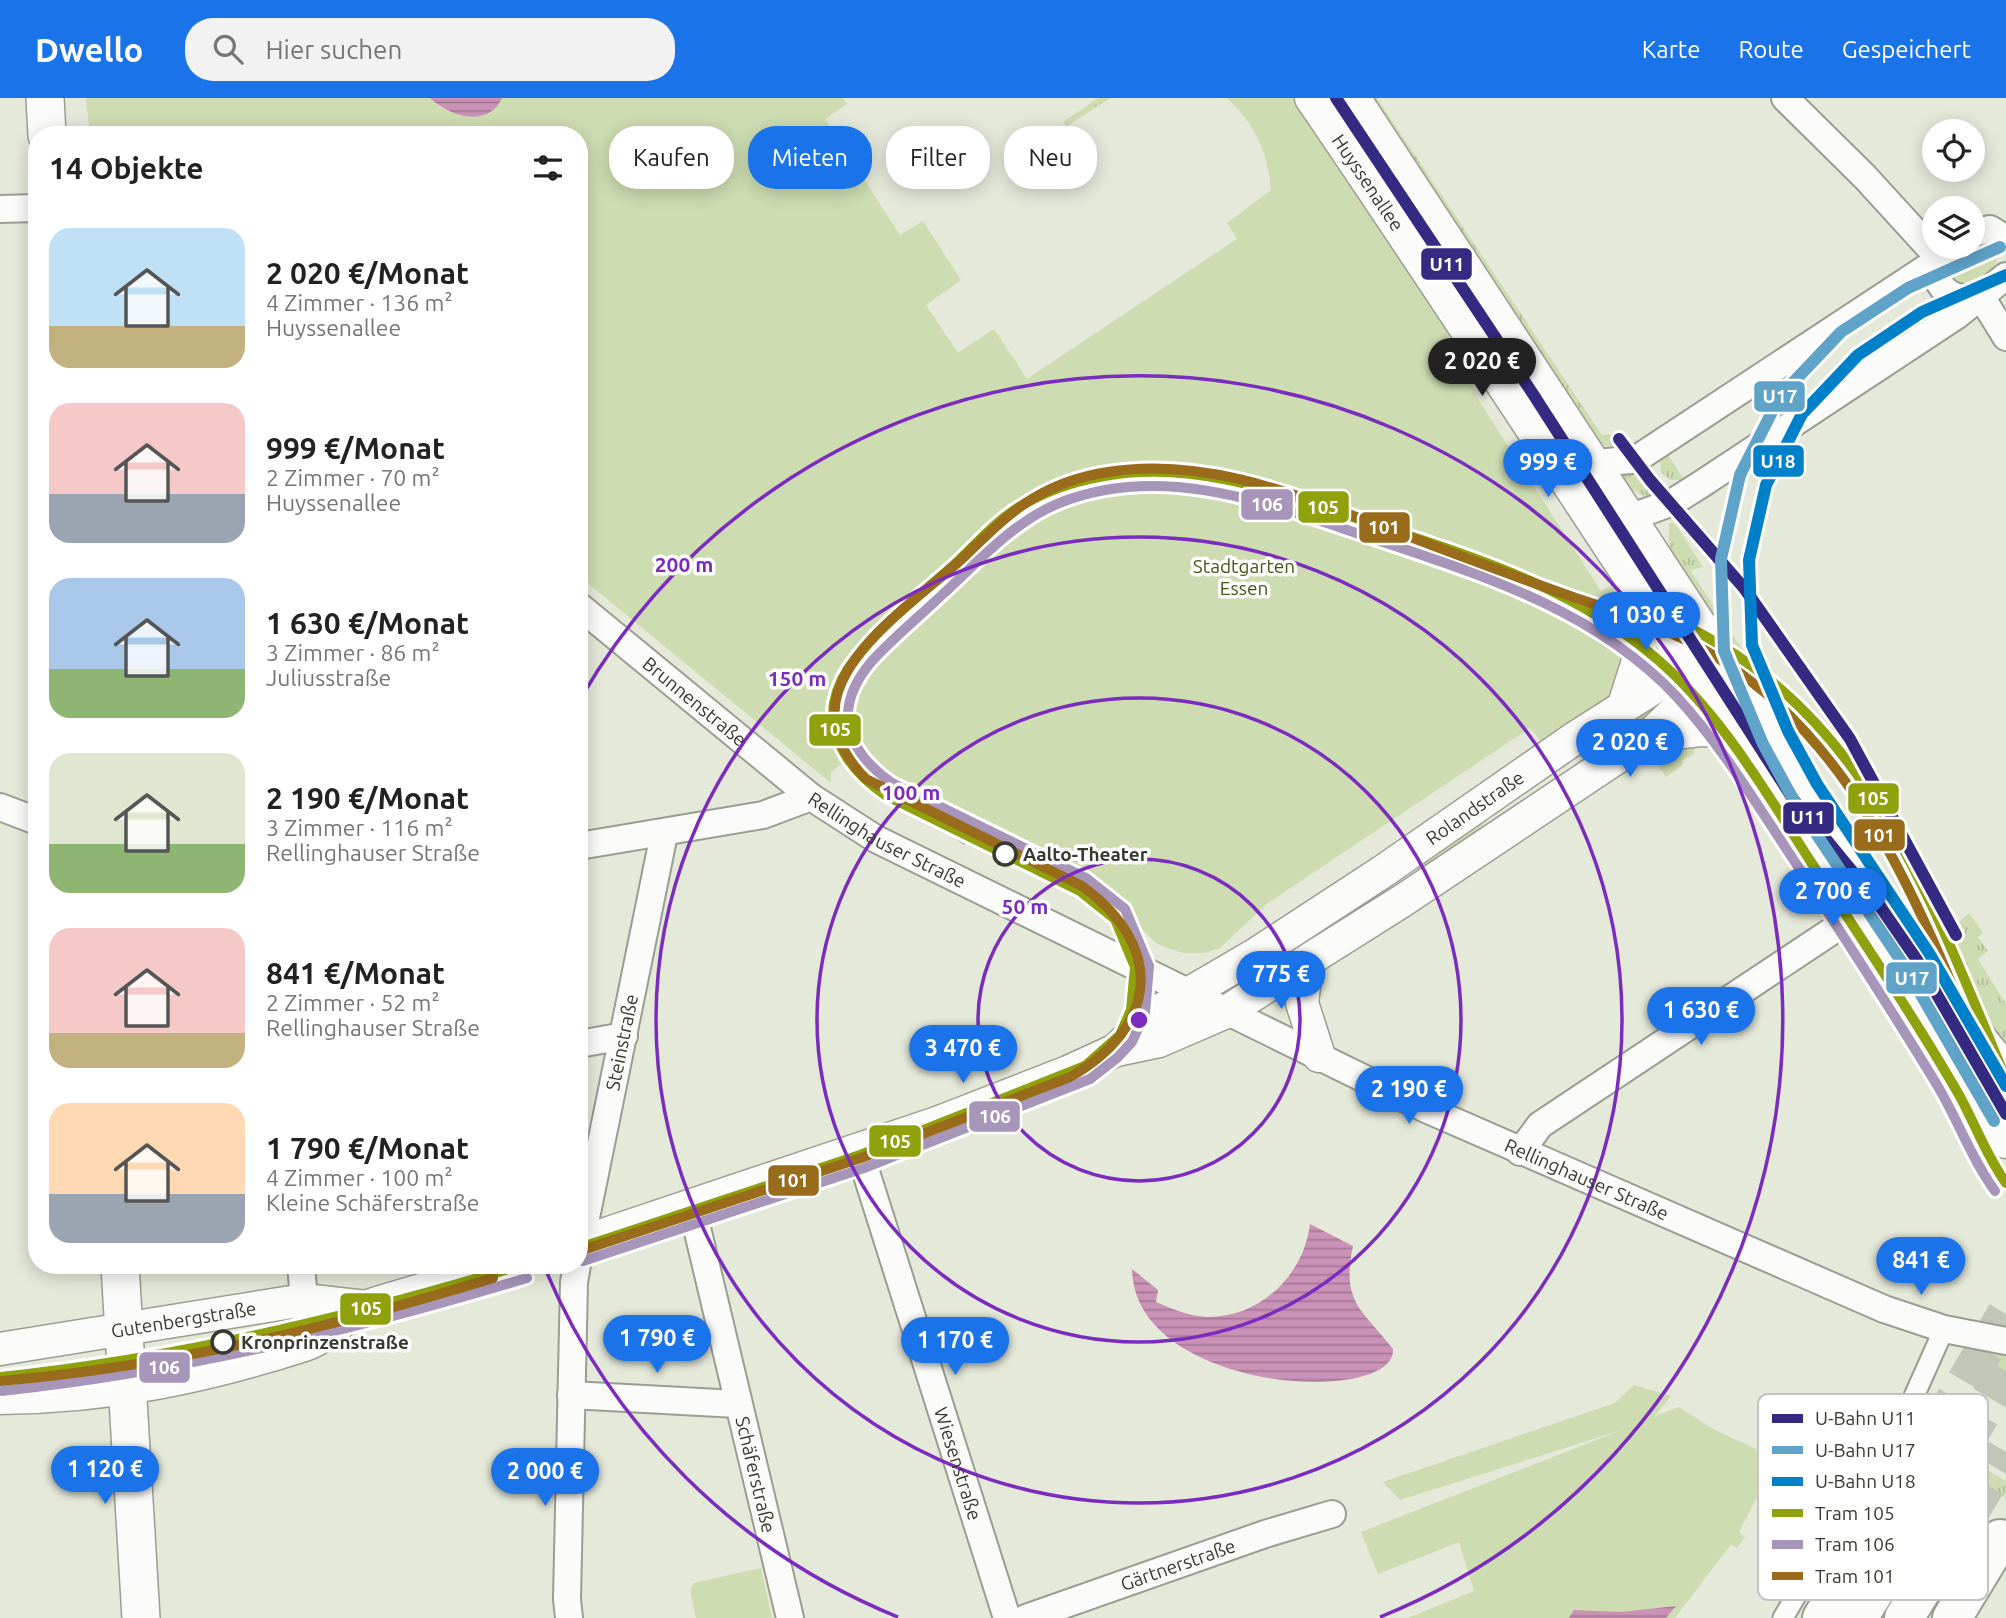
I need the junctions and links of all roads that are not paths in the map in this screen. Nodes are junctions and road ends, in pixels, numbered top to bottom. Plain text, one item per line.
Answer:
1 (45, 98) edge
2 (1311, 98) edge
3 (1354, 98) edge
4 (1785, 98) edge
5 (47, 126) edge
6 (28, 208) edge
7 (0, 209) edge
8 (1922, 230) edge
9 (1985, 230) edge
10 (2006, 239) edge
11 (1938, 259) edge
12 (1945, 259) edge
13 (2006, 275) edge
14 (1982, 298) junction
15 (2006, 337) edge
16 (1594, 463) junction
17 (1631, 519) junction
18 (1599, 529) junction
19 (1646, 605) junction
20 (588, 613) edge
21 (1720, 655) junction
22 (1694, 677) junction
23 (1623, 708) junction
24 (1730, 731) junction
25 (1649, 736) junction
26 (1575, 738) junction
27 (1582, 779) junction
28 (811, 797) junction
29 (0, 807) edge
30 (28, 818) edge
31 (664, 834) junction
32 (588, 845) edge
33 (1856, 915) junction
34 (1307, 962) junction
35 (1189, 993) junction
36 (1226, 1012) junction
37 (624, 1036) junction
38 (588, 1042) edge
39 (1116, 1051) junction
40 (1319, 1056) junction
41 (2006, 1070) edge
42 (2006, 1142) edge
43 (859, 1150) junction
44 (1520, 1152) junction
45 (692, 1206) junction
46 (588, 1208) edge
47 (588, 1247) edge
48 (121, 1274) edge
49 (302, 1274) edge
50 (477, 1274) edge
51 (578, 1274) edge
52 (304, 1300) junction
53 (366, 1307) junction
54 (124, 1328) junction
55 (1944, 1329) junction
56 (2006, 1341) edge
57 (308, 1344) junction
58 (0, 1349) edge
59 (127, 1390) junction
60 (1915, 1394) edge
61 (571, 1395) junction
62 (0, 1398) edge
63 (737, 1404) junction
64 (1332, 1514) dead end
65 (2000, 1539) tunnel mouth
66 (1988, 1559) edge
67 (1793, 1600) edge
68 (1836, 1600) edge
69 (1866, 1600) edge
70 (1915, 1600) edge
71 (1931, 1600) edge
72 (1963, 1600) edge
73 (141, 1618) edge
74 (569, 1618) edge
75 (790, 1618) edge
76 (1007, 1618) edge
77 (1026, 1618) edge
78 (1783, 1618) edge
79 (1822, 1618) edge
80 (1857, 1618) edge
81 (1904, 1618) edge
82 (1926, 1618) edge
83 (1952, 1618) edge

1 - 5 main road
2 - 18 street, Huyssenallee
3 - 16 street, Huyssenallee
4 - 8 street
6 - 7 street
9 - 10 street
11 - 16 street
12 - 14 street
13 - 14 street
14 - 15 street
14 - 17 street
16 - 17 street, Huyssenallee
17 - 18 street
17 - 21 street, Huyssenallee
18 - 19 street, Huyssenallee
19 - 22 street, Huyssenallee
19 - 23 street
20 - 28 street, Brunnenstraße
21 - 22 street, Rolandstraße
21 - 41 street, Huyssenallee
22 - 23 street, Rolandstraße
22 - 24 street, Huyssenallee
22 - 25 street, Rolandstraße
23 - 26 street, Rolandstraße
24 - 25 street
24 - 33 street, Huyssenallee
25 - 27 street, Rolandstraße
26 - 27 street
26 - 35 street, Rolandstraße
27 - 34 street, Rolandstraße
28 - 31 street, Rellinghauser Straße
28 - 35 street, Rellinghauser Straße
29 - 30 street
31 - 32 street, Rellinghauser Straße
31 - 37 street, Steinstraße
33 - 42 street, Huyssenallee
33 - 44 street
34 - 36 street, Rolandstraße
34 - 40 street
35 - 36 street, Rellinghauser Straße
35 - 39 street, Rolandstraße
36 - 39 street, Rolandstraße
36 - 40 street, Rellinghauser Straße
37 - 38 street
37 - 46 street, Steinstraße
39 - 43 street
40 - 44 street, Rellinghauser Straße
43 - 45 street
43 - 76 street, Wiesenstraße
44 - 55 street, Rellinghauser Straße
45 - 47 street
45 - 63 street, Schäferstraße
48 - 54 main road
49 - 52 street
50 - 53 street, Gutenbergstraße
51 - 61 street, Steinstraße
52 - 53 street, Gutenbergstraße
52 - 54 street, Gutenbergstraße
52 - 57 street
53 - 57 street, Gutenbergstraße
54 - 58 street, Gutenbergstraße
54 - 59 main road
55 - 56 street, Rellinghauser Straße
55 - 60 street
57 - 59 street, Gutenbergstraße
59 - 62 street, Gutenbergstraße
59 - 73 main road
61 - 63 street
61 - 74 street, Steinstraße
63 - 75 street, Schäferstraße
64 - 77 street, Gärtnerstraße
65 - 66 highway
67 - 78 street
68 - 79 highway
69 - 80 highway
70 - 81 highway
71 - 82 highway
72 - 83 highway

